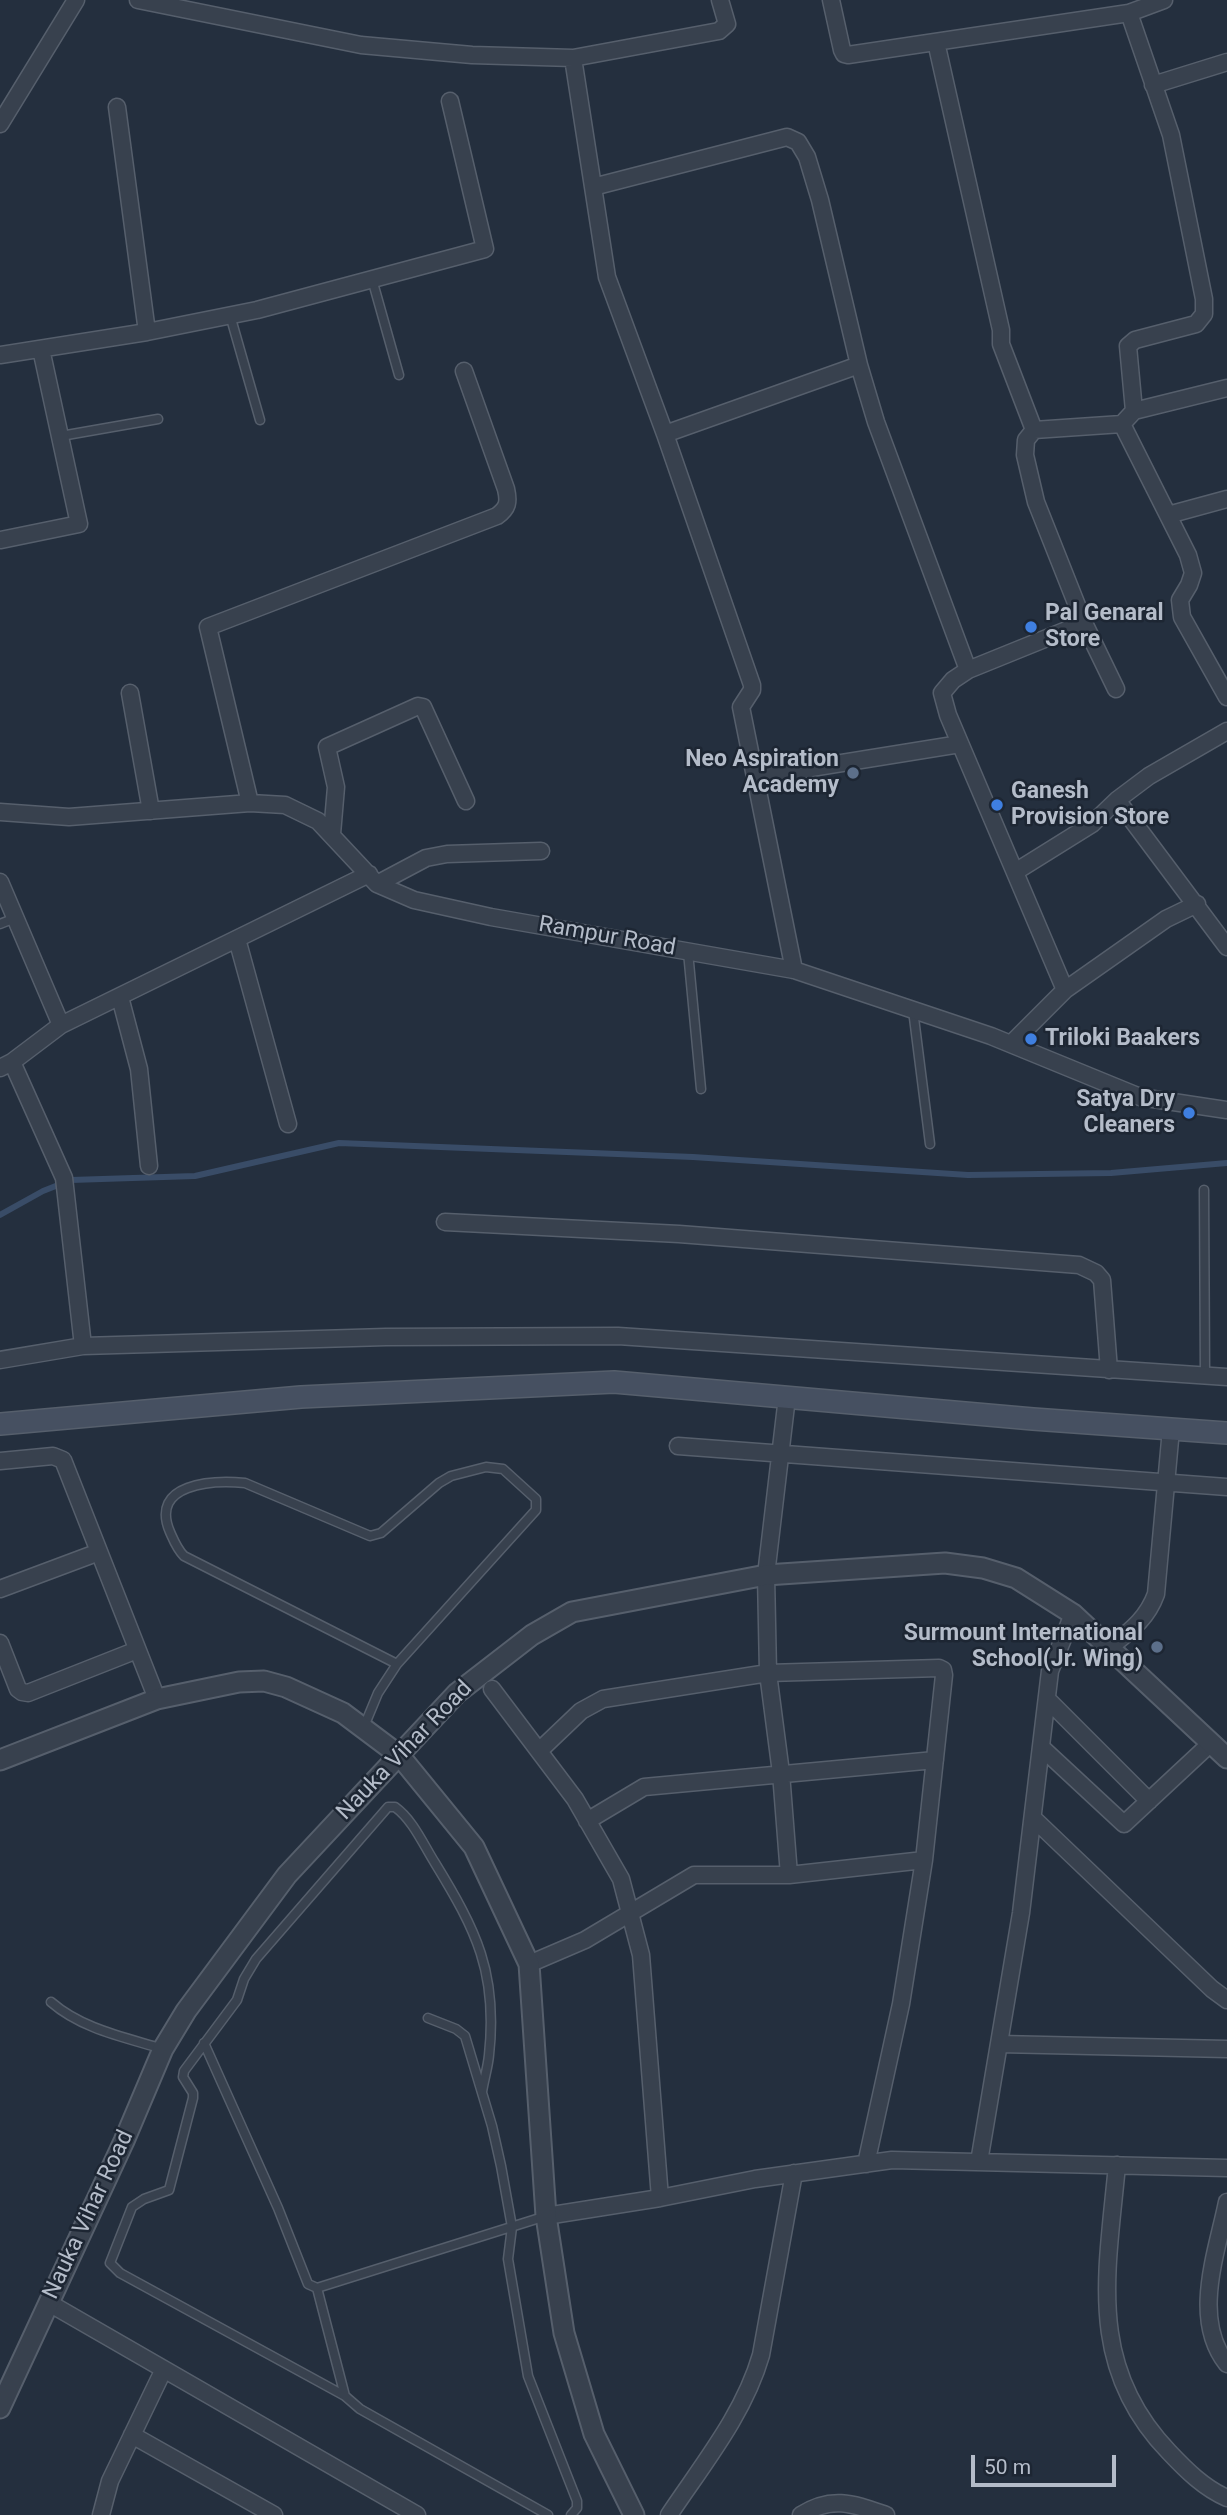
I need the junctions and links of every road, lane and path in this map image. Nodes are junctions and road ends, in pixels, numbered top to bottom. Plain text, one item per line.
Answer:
1 (76, 0) edge
2 (138, 0) edge
3 (720, 0) edge
4 (831, 0) edge
5 (1164, 0) edge
6 (1129, 13) junction
7 (936, 42) junction
8 (573, 58) junction
9 (1227, 62) edge
10 (1153, 85) junction
11 (450, 101) dead end
12 (117, 107) dead end
13 (0, 124) edge
14 (593, 187) junction
15 (372, 279) junction
16 (230, 315) junction
17 (147, 332) junction
18 (41, 349) junction
19 (0, 355) edge
20 (859, 365) junction
21 (464, 371) dead end
22 (399, 375) dead end
23 (1227, 388) edge
24 (1134, 411) junction
25 (158, 419) dead end
26 (260, 420) dead end
27 (1122, 424) junction
28 (1034, 430) junction
29 (665, 434) junction
30 (61, 436) junction
31 (1227, 499) edge
32 (1168, 514) junction
33 (1, 540) edge
34 (1084, 623) junction
35 (968, 670) junction
36 (1116, 689) dead end
37 (130, 693) dead end
38 (1227, 697) edge
39 (1227, 731) edge
40 (960, 744) junction
41 (755, 777) junction
42 (1117, 800) junction
43 (466, 801) dead end
44 (250, 803) junction
45 (151, 811) junction
46 (0, 812) edge
47 (332, 834) junction
48 (541, 851) dead end
49 (1015, 872) junction
50 (373, 879) junction
51 (0, 882) edge
52 (1196, 904) junction
53 (15, 918) junction
54 (0, 925) edge
55 (237, 939) junction
56 (1227, 947) edge
57 (688, 951) junction
58 (794, 970) junction
59 (1065, 990) junction
60 (120, 997) junction
61 (913, 1010) junction
62 (61, 1025) junction
63 (1011, 1044) junction
64 (6, 1065) edge
65 (701, 1089) dead end
66 (1227, 1110) edge
67 (288, 1125) dead end
68 (930, 1144) dead end
69 (149, 1166) dead end
70 (1204, 1190) dead end
71 (445, 1222) dead end
72 (83, 1346) junction
73 (0, 1360) edge
74 (1109, 1370) junction
75 (1205, 1375) junction
76 (1227, 1377) edge
77 (788, 1397) junction
78 (0, 1424) edge
79 (1171, 1429) junction
80 (1227, 1433) edge
81 (678, 1446) dead end
82 (780, 1453) junction
83 (0, 1461) edge
84 (1166, 1482) junction
85 (1227, 1487) edge
86 (99, 1552) junction
87 (766, 1575) junction
88 (0, 1589) edge
89 (1073, 1614) junction
90 (0, 1643) edge
91 (1109, 1648) junction
92 (137, 1650) junction
93 (397, 1664) junction
94 (768, 1673) junction
95 (492, 1689) dead end
96 (157, 1699) junction
97 (1047, 1699) junction
98 (363, 1729) junction
99 (1211, 1743) junction
100 (1041, 1747) junction
101 (539, 1751) junction
102 (399, 1755) junction
103 (1227, 1758) edge
104 (0, 1760) edge
105 (935, 1760) junction
106 (781, 1773) junction
107 (1149, 1801) junction
108 (1032, 1818) junction
109 (587, 1821) junction
110 (924, 1860) junction
111 (789, 1875) junction
112 (630, 1914) junction
113 (529, 1965) junction
114 (1227, 2000) edge
115 (51, 2002) dead end
116 (428, 2018) dead end
117 (204, 2043) junction
118 (999, 2044) junction
119 (163, 2049) junction
120 (1227, 2049) edge
121 (482, 2092) junction
122 (979, 2162) junction
123 (866, 2164) junction
124 (1117, 2165) junction
125 (1227, 2168) edge
126 (794, 2173) junction
127 (660, 2198) junction
128 (1227, 2202) edge
129 (546, 2216) junction
130 (512, 2227) junction
131 (1219, 2284) edge
132 (317, 2288) junction
133 (49, 2303) junction
134 (1227, 2364) edge
135 (163, 2371) junction
136 (345, 2396) junction
137 (0, 2408) edge
138 (132, 2435) junction
139 (1227, 2498) edge
140 (415, 2514) edge
141 (101, 2515) edge
142 (274, 2515) edge
143 (548, 2515) edge
144 (570, 2515) edge
145 (634, 2515) edge
146 (669, 2515) edge
147 (800, 2515) edge
148 (886, 2515) edge

1 - 13 street
2 - 8 street
3 - 8 street
4 - 7 street
5 - 6 street
6 - 7 street
6 - 10 street
7 - 28 street
8 - 14 street
9 - 10 street
10 - 24 street
11 - 15 street
12 - 17 street
14 - 20 street
14 - 29 street
15 - 16 street
15 - 22 lane
16 - 17 street
16 - 26 lane
17 - 18 street
18 - 19 street
18 - 30 street
20 - 29 street
20 - 35 street
21 - 44 street
23 - 24 street
24 - 27 street
25 - 30 lane
27 - 28 street
27 - 32 street
28 - 34 street
29 - 41 street
30 - 33 street
31 - 32 street
32 - 38 street
34 - 35 street
34 - 36 street
35 - 40 street
37 - 45 street
39 - 42 street
40 - 41 street
40 - 49 street
41 - 58 street
42 - 49 street
42 - 52 street
43 - 47 street
44 - 45 street, Rampur Road
44 - 47 street, Rampur Road
45 - 46 street, Rampur Road
47 - 50 street, Rampur Road
48 - 50 street
49 - 59 street
50 - 55 street
50 - 57 street, Rampur Road
51 - 53 street
52 - 56 street
52 - 59 street
53 - 54 lane
53 - 62 street
55 - 60 street
55 - 67 street
57 - 58 street, Rampur Road
57 - 65 lane
58 - 61 street, Rampur Road
59 - 63 street
60 - 62 street
60 - 69 street
61 - 63 street, Rampur Road
61 - 68 lane
62 - 64 street
63 - 66 street, Rampur Road
64 - 72 street
70 - 75 lane
71 - 74 street
72 - 73 street
72 - 74 street
74 - 75 street
75 - 76 street
77 - 78 main road
77 - 79 main road
77 - 82 street
79 - 80 main road
79 - 84 street
81 - 82 street
82 - 84 street
82 - 87 street
83 - 86 street
84 - 85 street
84 - 91 street
86 - 88 street
86 - 92 street
87 - 89 street, Nauka Vihar Road
87 - 94 street
87 - 102 street, Nauka Vihar Road
89 - 91 street, Nauka Vihar Road
89 - 97 street
90 - 92 street
91 - 99 street, Nauka Vihar Road
92 - 96 street
93 - 93 lane
93 - 98 lane
94 - 101 street
94 - 105 street
94 - 106 street
95 - 101 street
96 - 98 street
96 - 104 street
97 - 100 street
97 - 107 street
98 - 102 street
99 - 103 street, Nauka Vihar Road
99 - 107 street
100 - 107 street
100 - 108 street
101 - 109 street
102 - 113 street
102 - 119 street, Nauka Vihar Road
105 - 106 street
105 - 110 street
106 - 109 street
106 - 111 street
108 - 114 street
108 - 118 street
109 - 112 street
110 - 111 street
110 - 123 street
111 - 112 street
112 - 113 street
112 - 127 street
113 - 129 street
115 - 119 lane
116 - 121 lane
117 - 121 lane
117 - 132 lane
117 - 136 lane
118 - 120 street
118 - 122 street
119 - 133 street, Nauka Vihar Road
121 - 130 lane
122 - 123 street
122 - 124 street
123 - 126 street
124 - 125 street
124 - 139 street
126 - 127 street
126 - 146 street
127 - 129 street
128 - 131 street
129 - 130 lane
129 - 145 street
130 - 132 lane
130 - 144 lane
131 - 134 street
132 - 136 lane
133 - 135 street
133 - 137 street, Nauka Vihar Road
135 - 138 street
135 - 140 street
136 - 143 lane
138 - 141 street
138 - 142 street
147 - 148 street

